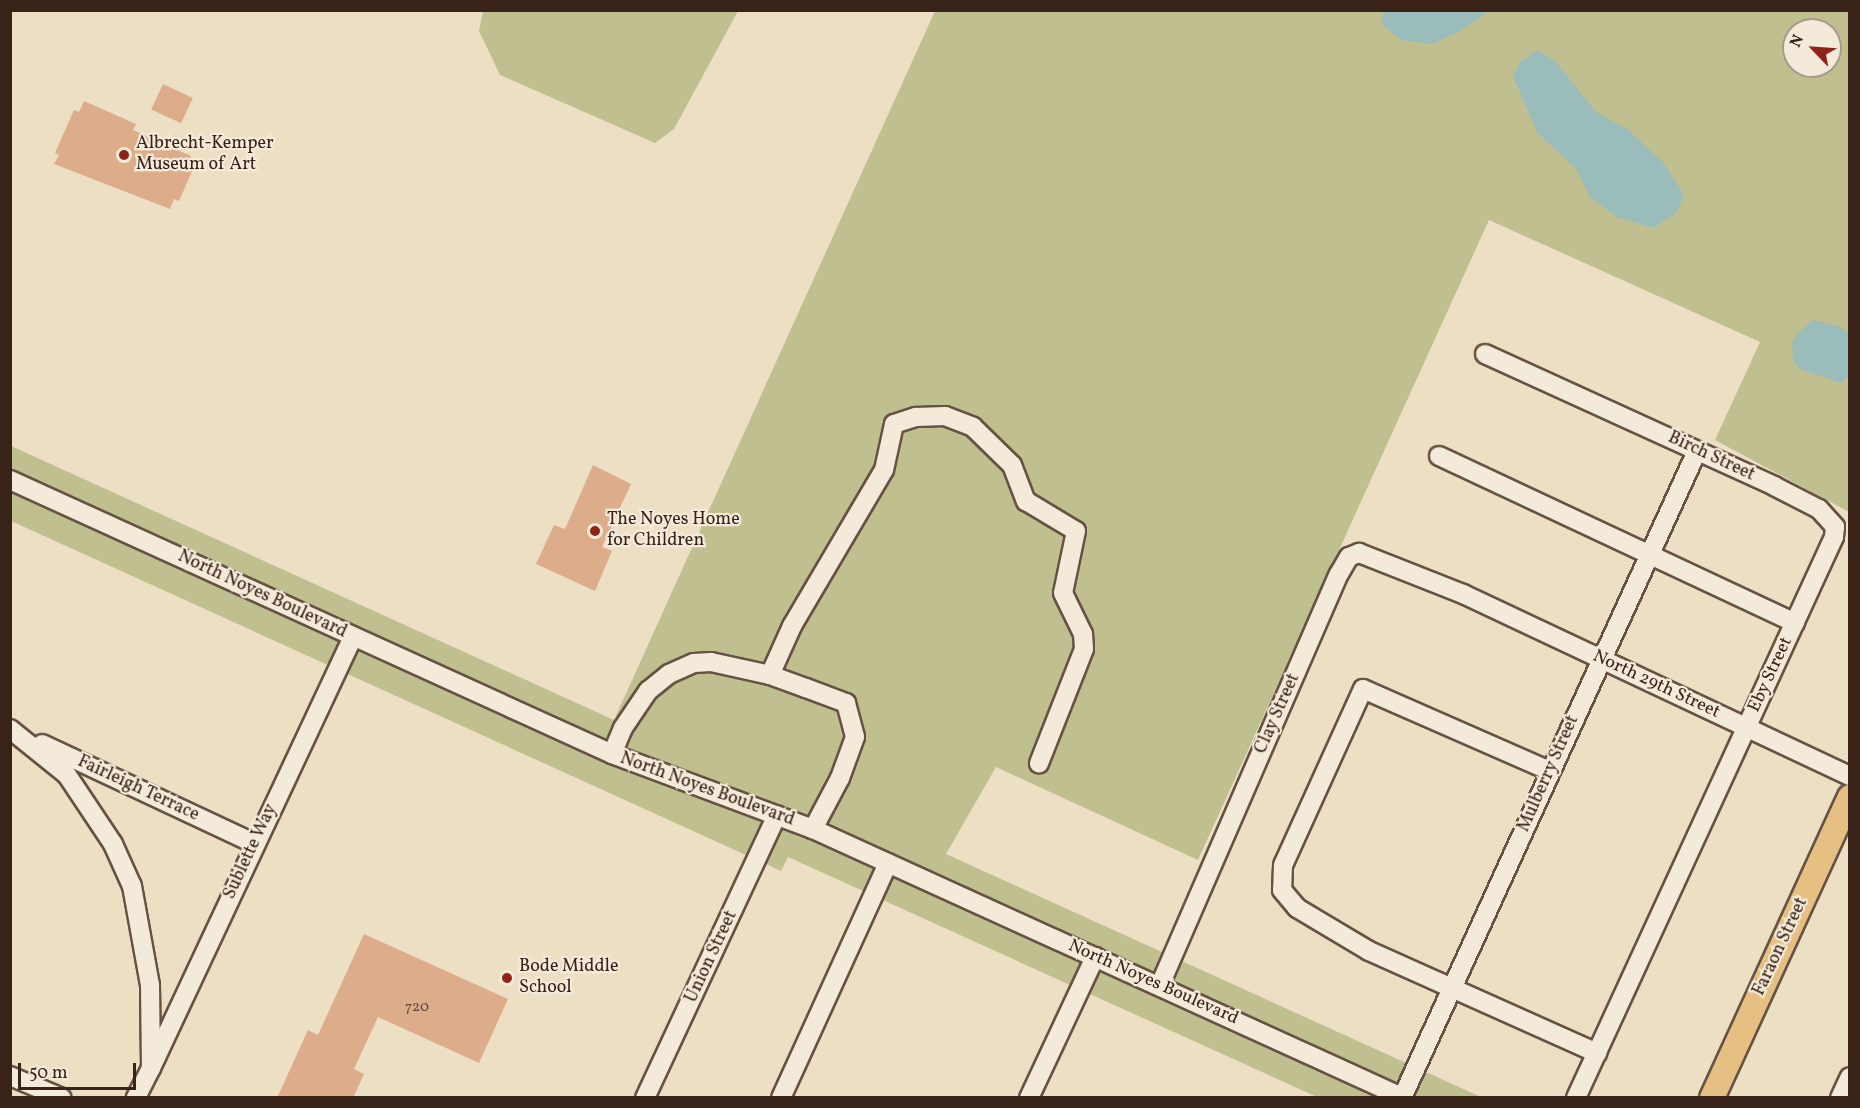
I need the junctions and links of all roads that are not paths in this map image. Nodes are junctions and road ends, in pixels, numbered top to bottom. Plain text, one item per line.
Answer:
1 (1485, 354) dead end
2 (1697, 451) junction
3 (1439, 456) dead end
4 (10, 480) edge
5 (1650, 554) junction
6 (1463, 594) joint
7 (1795, 623) junction
8 (353, 637) junction
9 (1601, 659) junction
10 (770, 675) junction
11 (1747, 728) junction
12 (16, 732) edge
13 (612, 754) junction
14 (1039, 763) dead end
15 (1550, 771) junction
16 (1850, 776) edge
17 (1850, 797) edge
18 (777, 815) junction
19 (813, 829) junction
20 (255, 844) junction
21 (888, 863) junction
22 (1095, 957) junction
23 (1160, 985) junction
24 (1452, 988) junction
25 (1597, 1053) junction
26 (151, 1068) junction
27 (10, 1076) edge
28 (1850, 1077) edge
29 (1403, 1097) edge
30 (62, 1098) edge
31 (136, 1098) edge
32 (645, 1098) edge
33 (781, 1098) edge
34 (1029, 1098) edge
35 (1576, 1098) edge
36 (1712, 1098) edge
37 (1840, 1098) edge

1 - 2 street, Birch Street
2 - 5 street, Mulberry Street
2 - 7 street, Birch Street
3 - 5 street
4 - 8 street, North Noyes Boulevard
5 - 7 street
5 - 9 street, Mulberry Street
6 - 9 street, North 29th Street
6 - 23 street, Clay Street
7 - 11 street, Eby Street
8 - 13 street, North Noyes Boulevard
8 - 20 street, Sublette Way
9 - 11 street, North 29th Street
9 - 15 street, Mulberry Street
10 - 13 street
10 - 14 street
10 - 19 street
11 - 16 street, North 29th Street
11 - 25 street, Eby Street
12 - 20 street, Fairleigh Terrace
12 - 26 street
13 - 18 street, North Noyes Boulevard
15 - 24 street, Mulberry Street
15 - 24 street
17 - 36 main road, Faraon Street
18 - 19 street, North Noyes Boulevard
18 - 32 street, Union Street
19 - 21 street, North Noyes Boulevard
20 - 26 street, Sublette Way
21 - 22 street, North Noyes Boulevard
21 - 33 street
22 - 23 street, North Noyes Boulevard
22 - 34 street
23 - 29 street, North Noyes Boulevard
24 - 25 street
24 - 29 street, Mulberry Street
25 - 35 street, Eby Street
26 - 31 street, Sublette Way
27 - 30 street
28 - 37 street

